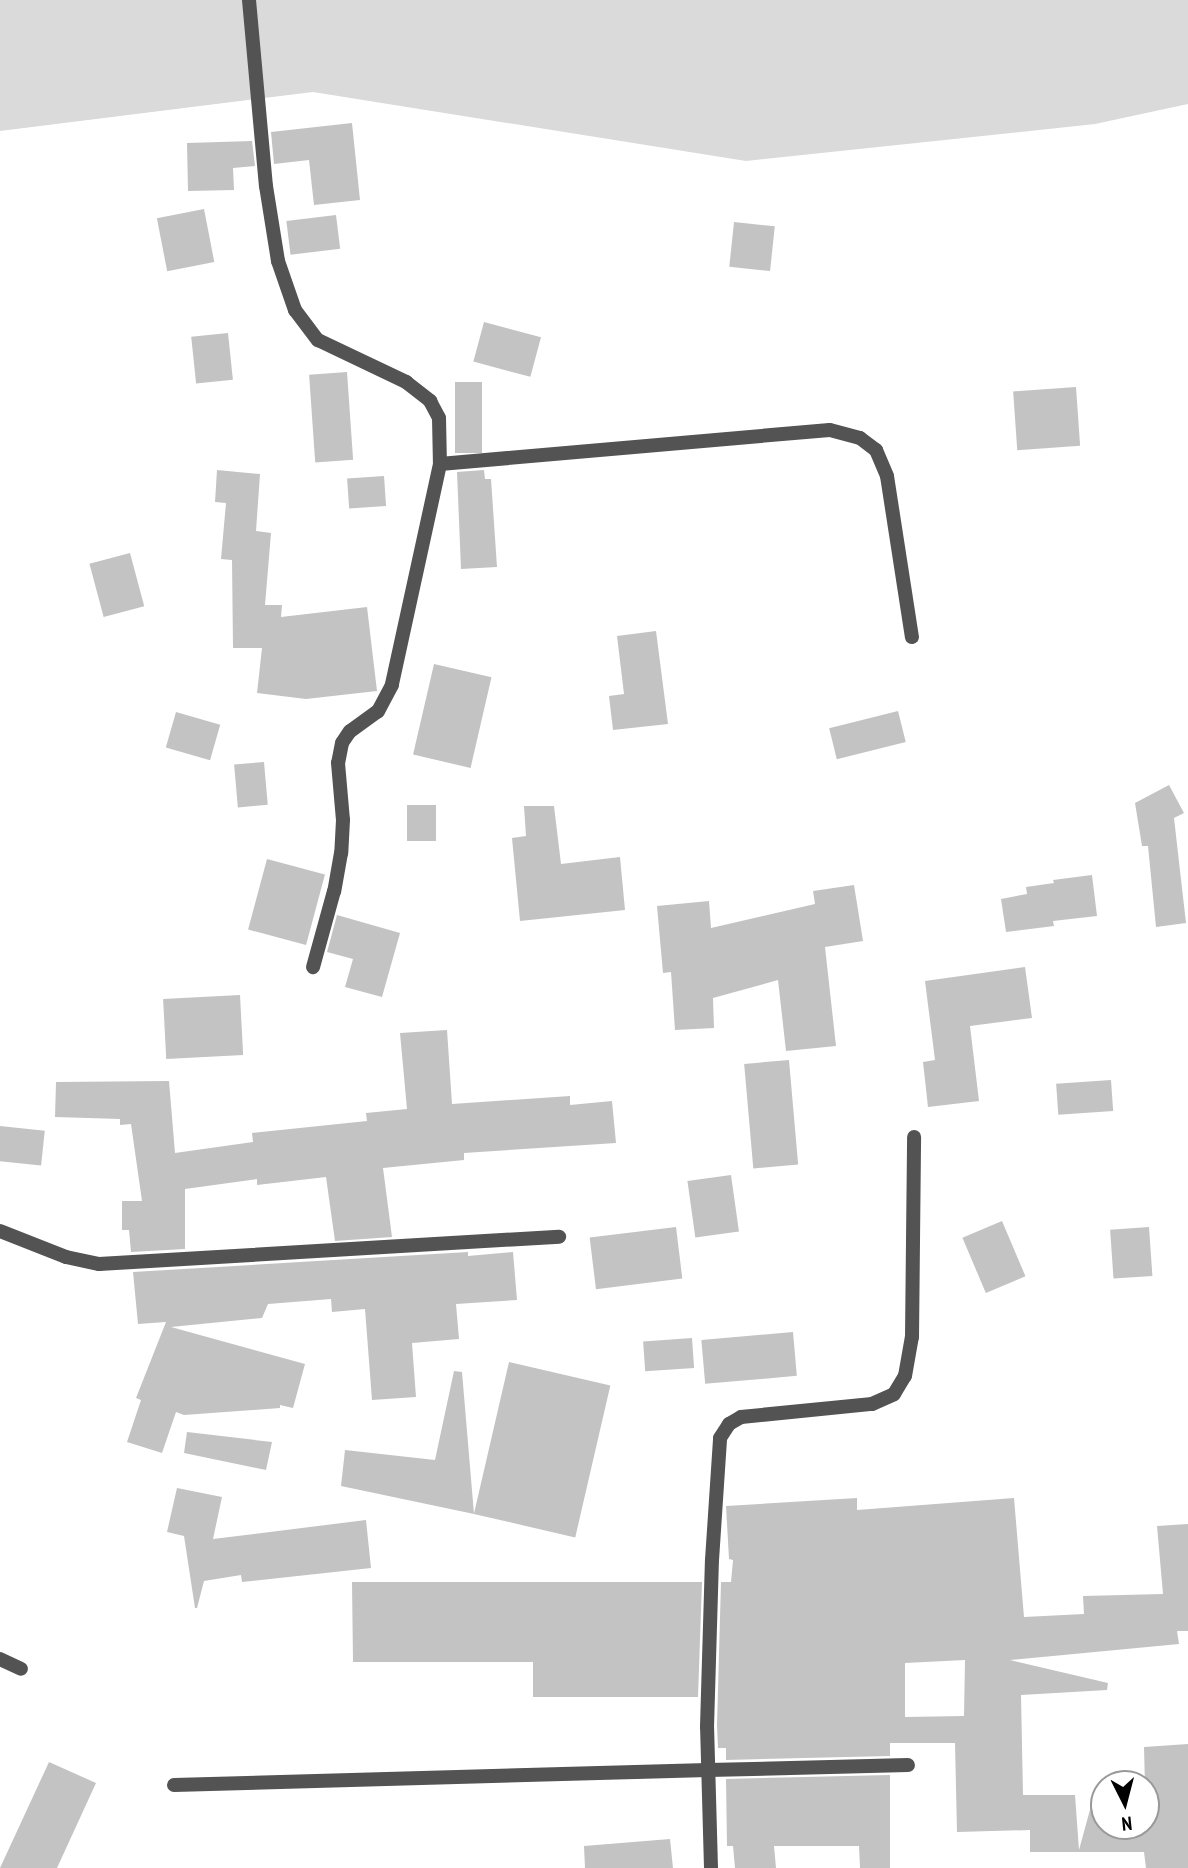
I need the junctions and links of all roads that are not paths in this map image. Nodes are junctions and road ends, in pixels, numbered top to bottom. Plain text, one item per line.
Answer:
1 (249, 0) edge
2 (440, 464) junction
3 (912, 637) dead end
4 (313, 967) dead end
5 (914, 1137) dead end
6 (0, 1231) edge
7 (559, 1237) dead end
8 (0, 1659) edge
9 (22, 1670) dead end
10 (908, 1765) dead end
11 (708, 1770) junction
12 (174, 1785) dead end
13 (711, 1868) edge

1 - 2 street
2 - 3 street
2 - 4 street
5 - 11 street
6 - 7 street
8 - 9 street
10 - 11 street
11 - 12 street
11 - 13 street

